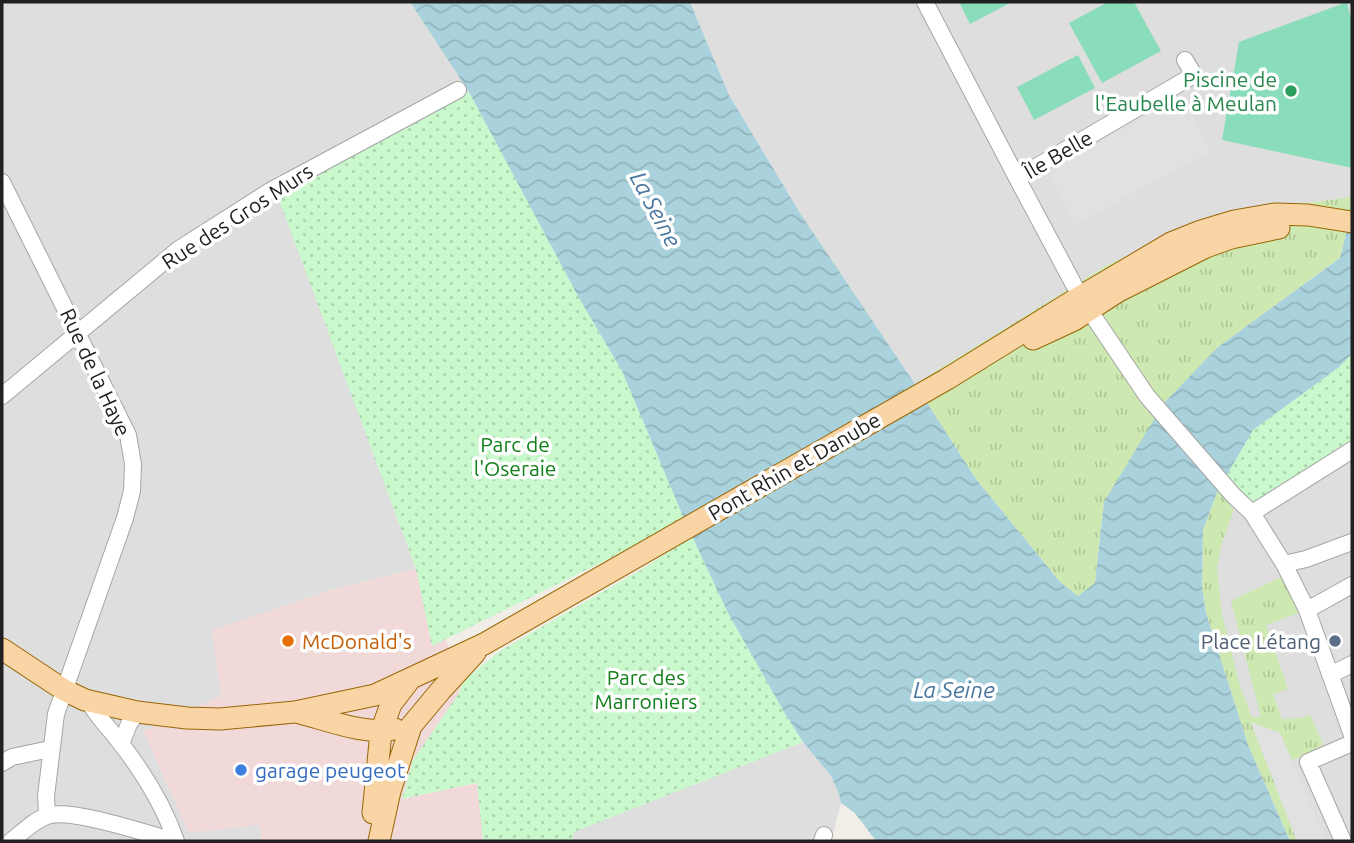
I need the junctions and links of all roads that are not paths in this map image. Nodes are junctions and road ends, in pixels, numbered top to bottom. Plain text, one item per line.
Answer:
1 (925, 2) edge
2 (1185, 60) dead end
3 (458, 90) dead end
4 (1017, 178) junction
5 (2, 182) edge
6 (1348, 222) edge
7 (1085, 303) junction
8 (78, 331) junction
9 (2, 396) edge
10 (1352, 450) edge
11 (1252, 513) junction
12 (1352, 542) edge
13 (1284, 564) junction
14 (1352, 585) edge
15 (1307, 610) junction
16 (484, 644) junction
17 (2, 649) edge
18 (1352, 664) edge
19 (1330, 675) junction
20 (64, 690) junction
21 (383, 699) junction
22 (89, 702) junction
23 (136, 712) junction
24 (295, 712) junction
25 (351, 726) junction
26 (411, 726) junction
27 (381, 732) junction
28 (1352, 735) edge
29 (1352, 743) edge
30 (121, 744) junction
31 (50, 750) junction
32 (2, 763) edge
33 (377, 771) junction
34 (47, 815) junction
35 (166, 838) edge
36 (11, 841) edge
37 (367, 841) edge
38 (379, 841) edge
39 (1343, 841) edge

1 - 4 street, Île Belle
2 - 4 street, Île Belle
3 - 8 street, Rue des Gros Murs
4 - 7 street, Île Belle
5 - 8 street, Rue de la Haye
6 - 7 main road, Pont Rhin et Danube
7 - 11 street, Île Belle
7 - 16 main road, Pont Rhin et Danube
8 - 9 street, Rue des Gros Murs
8 - 20 street, Rue de la Haye
10 - 11 street
11 - 13 street, Île Belle
12 - 13 street
13 - 15 street, Île Belle
14 - 15 street
15 - 19 street, Île Belle
16 - 21 main road
16 - 26 main road
17 - 20 main road
18 - 19 street
19 - 28 street, Île Belle
20 - 22 main road
20 - 31 street, Rue de la Haye
21 - 24 main road
21 - 26 main road
21 - 27 main road
22 - 23 main road
22 - 30 street
23 - 24 main road
23 - 30 street
24 - 25 main road
25 - 27 main road
25 - 33 main road
26 - 27 main road
26 - 38 main road
27 - 33 main road
29 - 39 street
30 - 35 street
31 - 32 street
31 - 34 street, Rue de la Haye
33 - 37 main road
34 - 35 street
34 - 36 street

